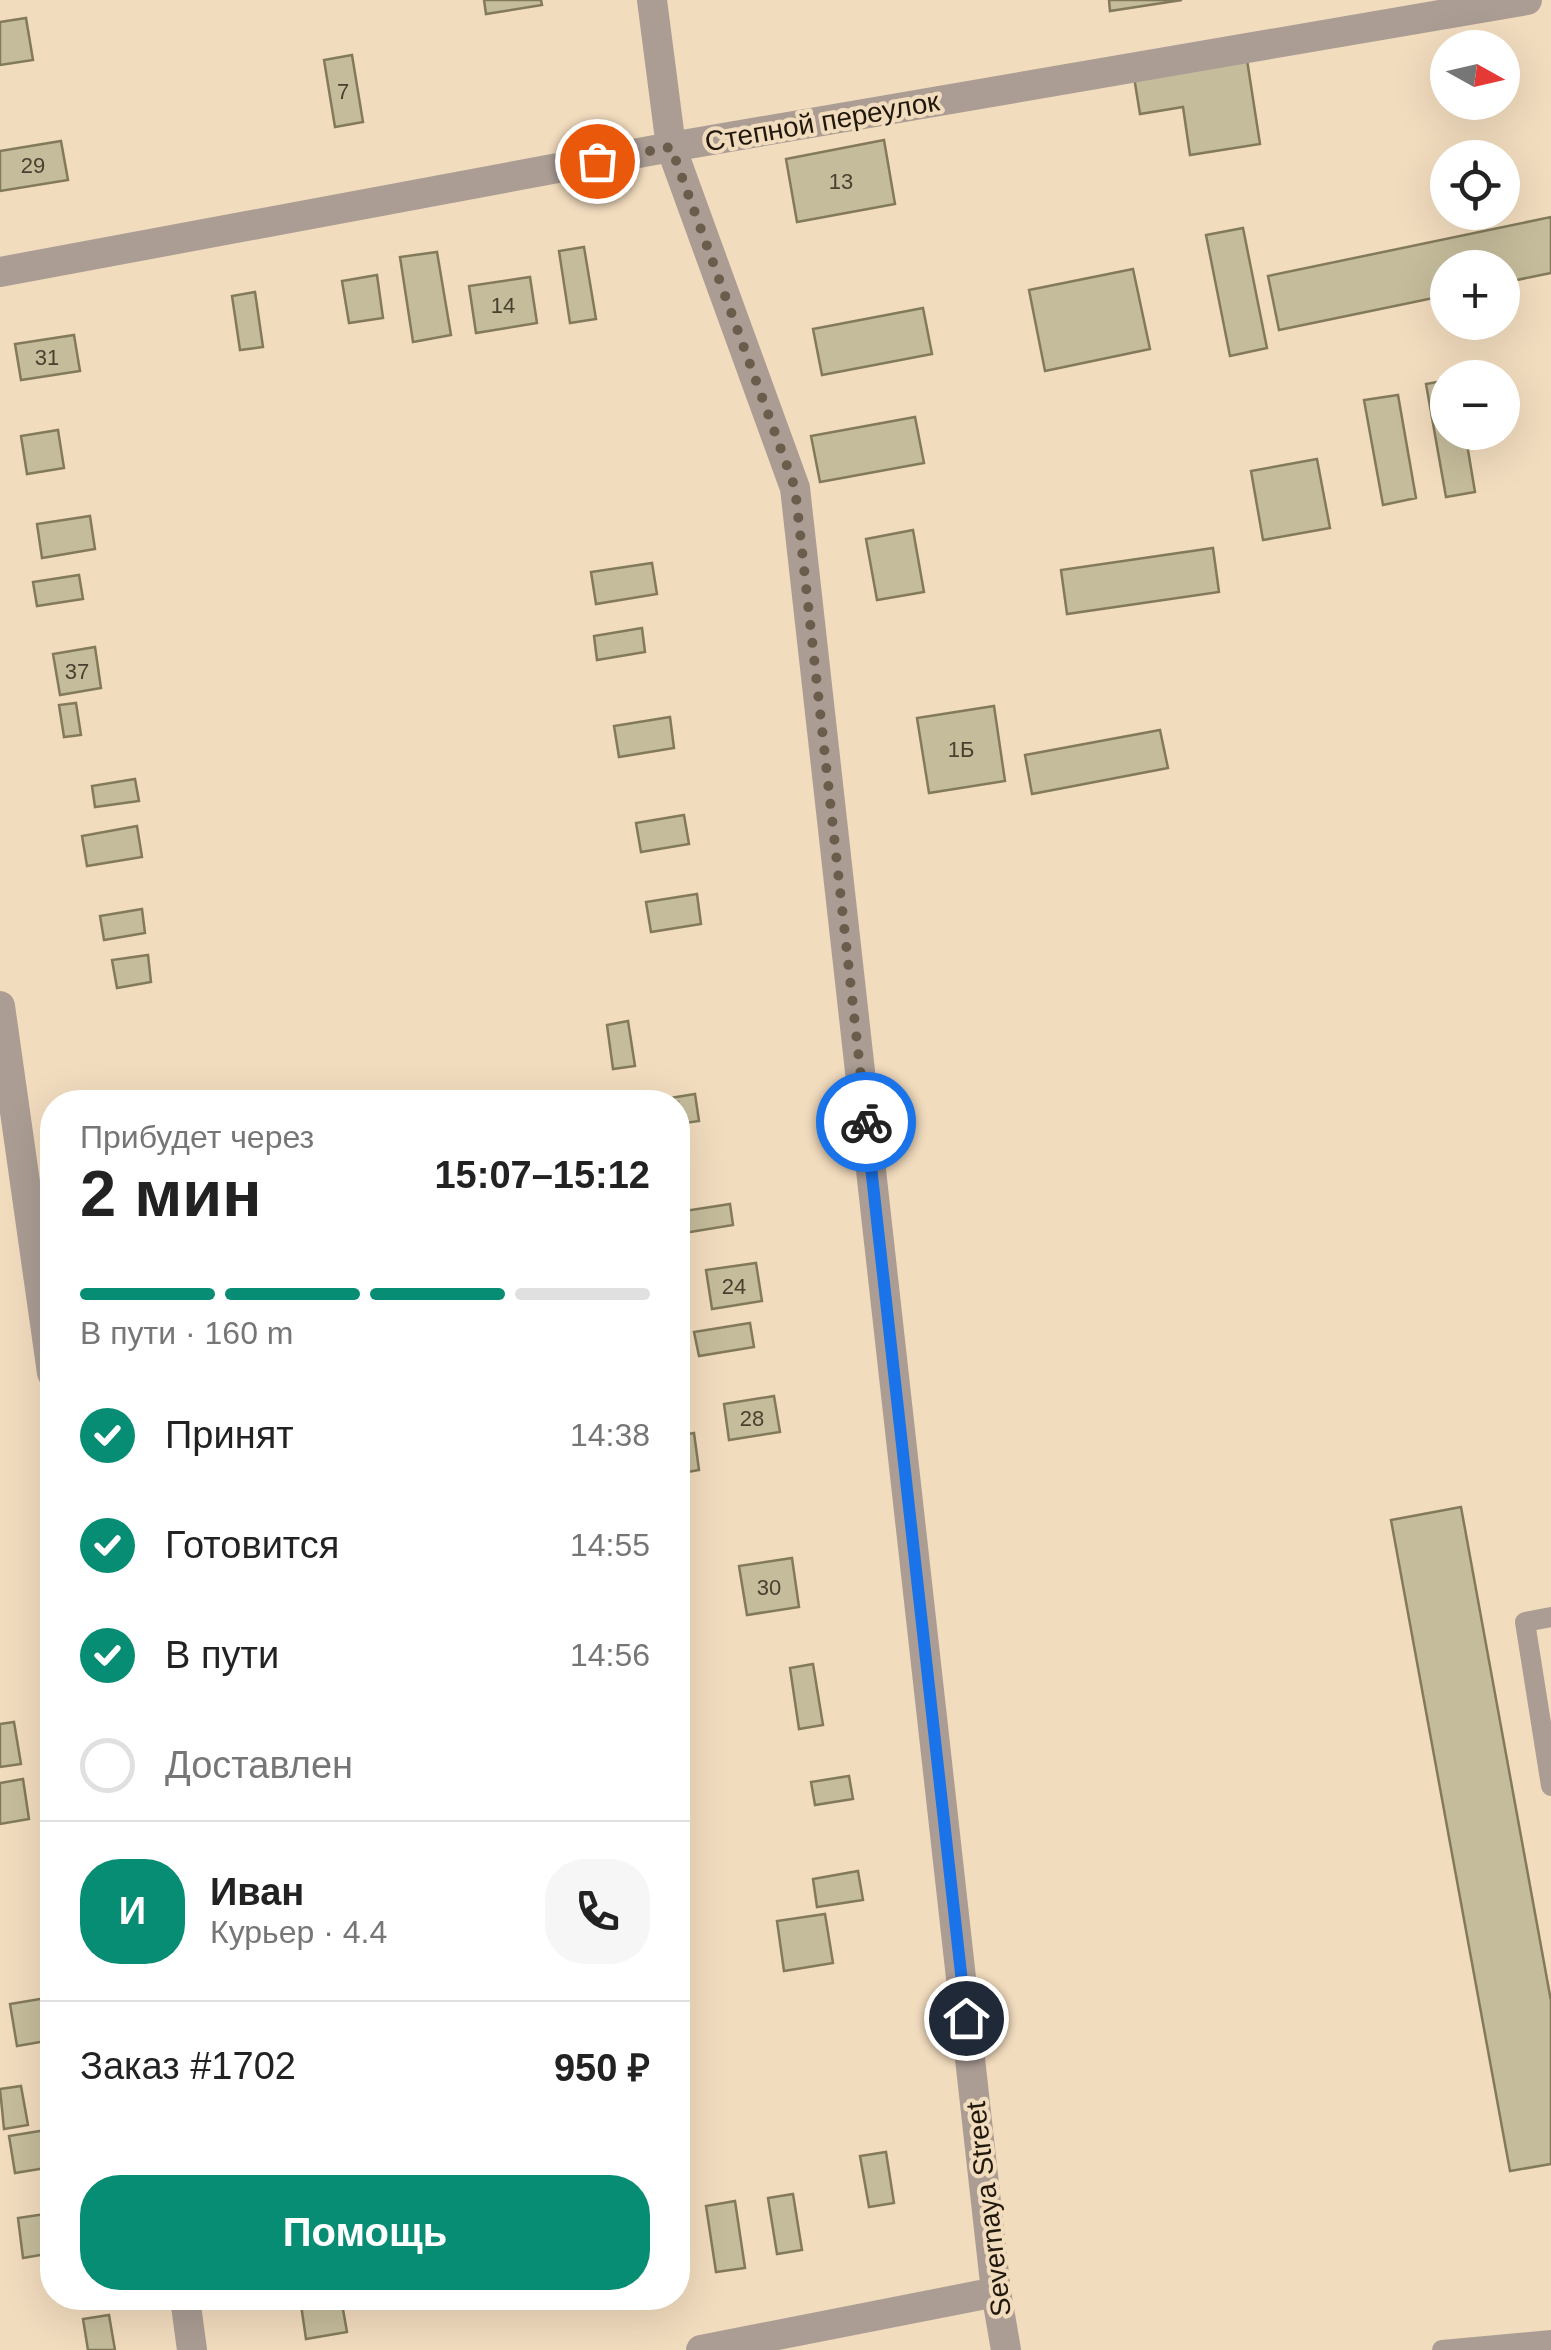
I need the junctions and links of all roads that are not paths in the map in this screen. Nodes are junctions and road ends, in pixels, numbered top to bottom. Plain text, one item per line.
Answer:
1 (652, 0) edge
2 (1527, 0) edge
3 (671, 147) junction
4 (0, 272) edge
5 (0, 1006) edge
6 (40, 1288) edge
7 (1551, 1617) edge
8 (1551, 1786) edge
9 (996, 2292) junction
10 (187, 2310) edge
11 (1551, 2340) edge
12 (192, 2350) edge
13 (701, 2350) edge
14 (1006, 2350) edge
15 (1442, 2350) edge

1 - 3 street, Severnaya Street
2 - 3 street, Степной переулок
3 - 4 street, Степной переулок
3 - 9 street, Severnaya Street
5 - 6 street
7 - 8 lane
9 - 13 street
9 - 14 street, Severnaya Street
10 - 12 street
11 - 15 lane

